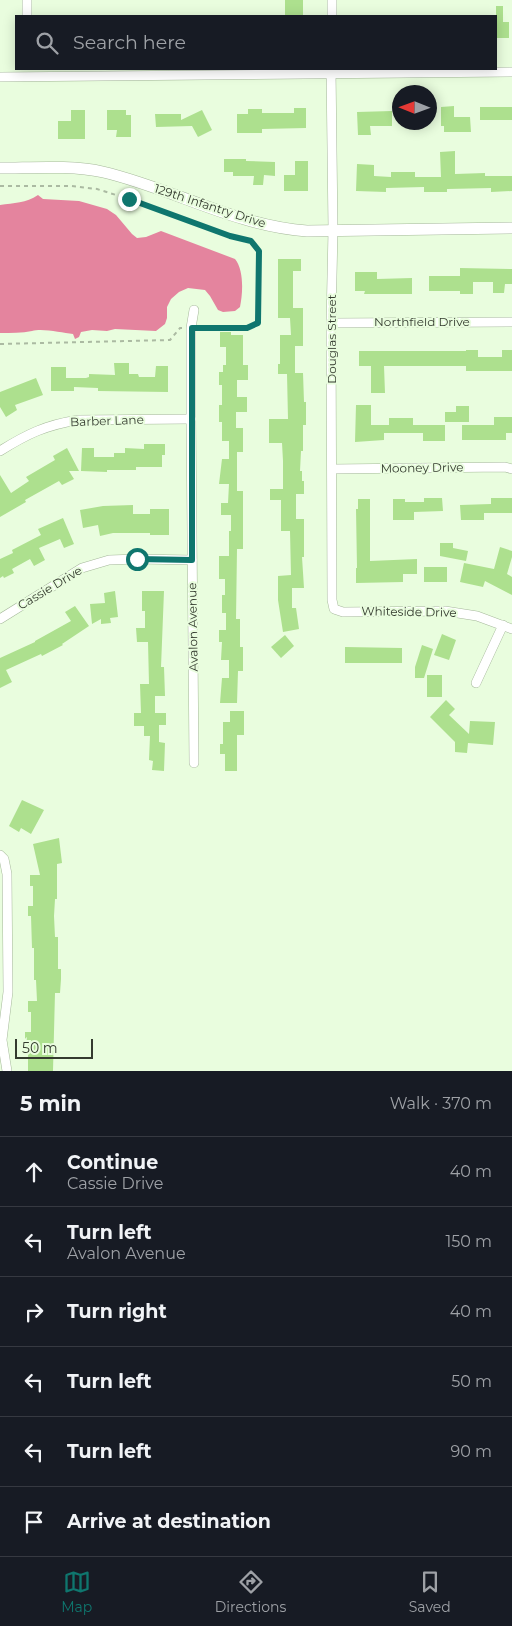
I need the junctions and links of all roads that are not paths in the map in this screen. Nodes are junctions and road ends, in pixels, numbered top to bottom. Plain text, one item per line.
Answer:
1 (27, 0) edge
2 (332, 0) edge
3 (27, 15) edge
4 (332, 15) edge
5 (28, 72) edge
6 (331, 72) edge
7 (512, 72) edge
8 (0, 77) edge
9 (0, 168) edge
10 (512, 228) edge
11 (333, 230) junction
12 (194, 310) dead end
13 (512, 322) edge
14 (332, 323) junction
15 (191, 420) junction
16 (0, 451) edge
17 (332, 469) junction
18 (512, 469) edge
19 (192, 560) junction
20 (334, 610) joint
21 (0, 619) edge
22 (503, 625) junction
23 (512, 629) edge
24 (476, 683) dead end
25 (194, 763) dead end
26 (0, 855) edge
27 (4, 982) edge
28 (7, 1071) edge

1 - 3 street
2 - 4 street
5 - 6 street
5 - 8 street
6 - 7 street
6 - 11 street, Douglas Street
9 - 11 street, 129th Infantry Drive
10 - 11 street, 129th Infantry Drive
11 - 14 street, Douglas Street
12 - 15 street, Avalon Avenue
13 - 14 street, Northfield Drive
14 - 17 street, Douglas Street
15 - 16 street, Barber Lane
15 - 19 street, Avalon Avenue
17 - 18 street, Mooney Drive
17 - 20 street, Douglas Street
19 - 21 street, Cassie Drive
19 - 25 street, Avalon Avenue
20 - 22 street, Whiteside Drive
22 - 23 street, Whiteside Drive
22 - 24 street
26 - 27 street
27 - 28 street

